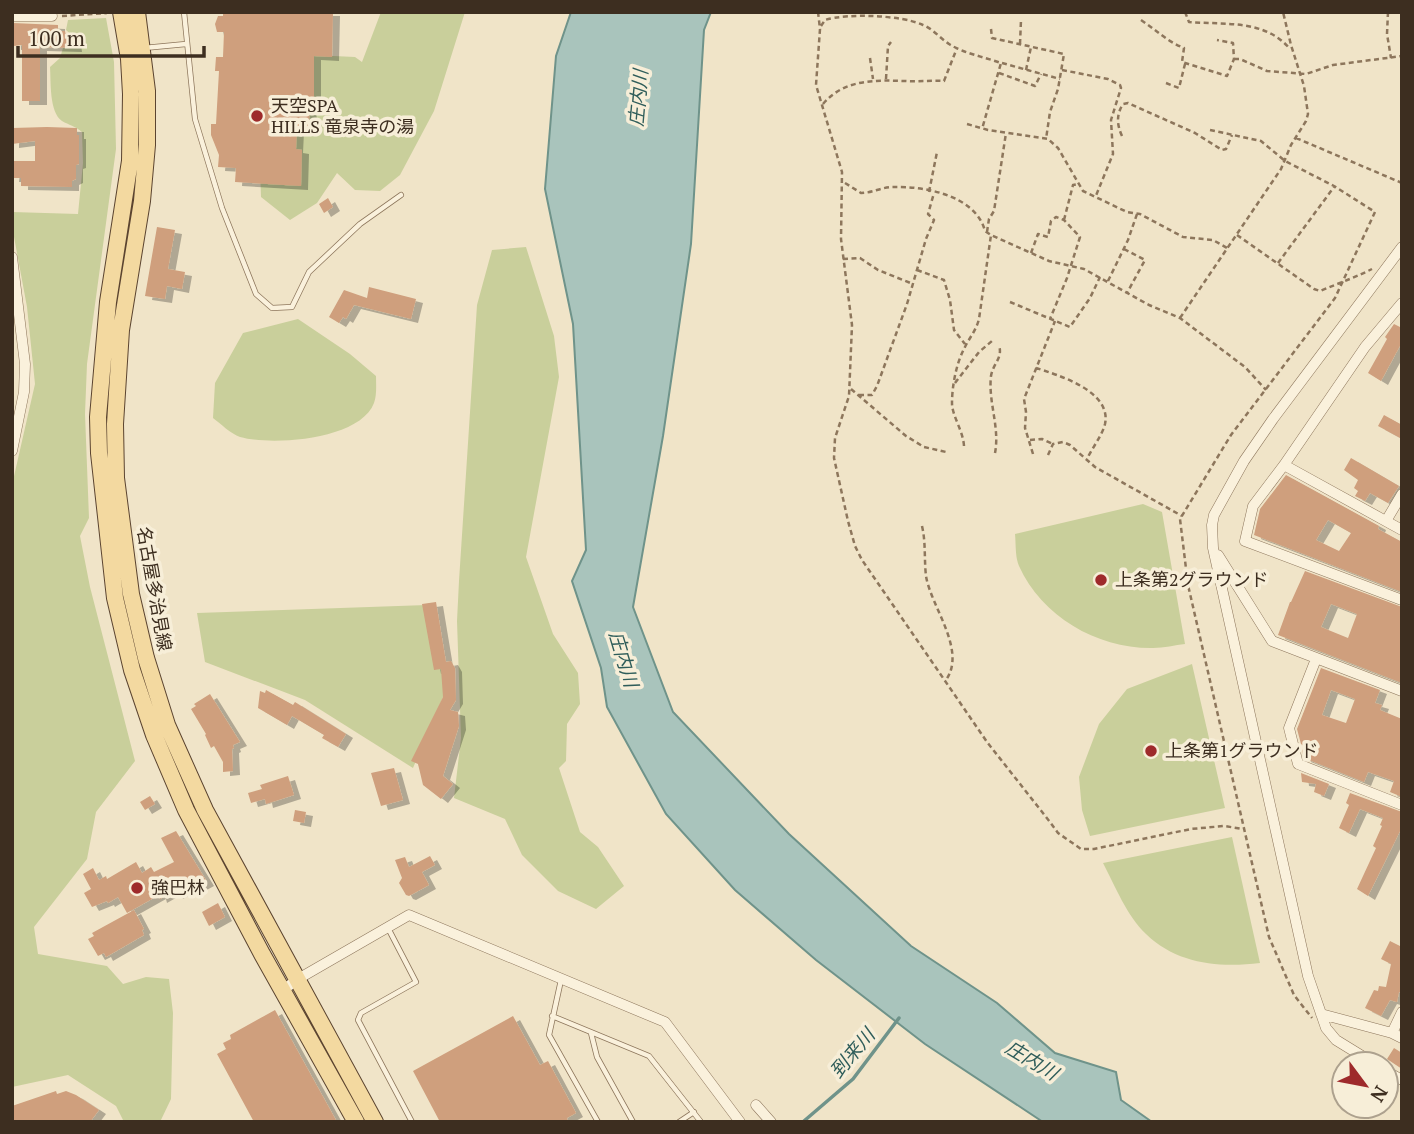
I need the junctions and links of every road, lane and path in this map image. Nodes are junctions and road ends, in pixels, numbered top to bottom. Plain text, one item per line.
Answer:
1 (137, 12) edge
2 (184, 12) edge
3 (818, 12) edge
4 (861, 12) edge
5 (1185, 12) edge
6 (1283, 12) edge
7 (1388, 12) edge
8 (121, 13) edge
9 (12, 16) edge
10 (52, 16) joint
11 (858, 16) junction
12 (1021, 20) dead end
13 (1141, 20) dead end
14 (820, 29) junction
15 (991, 29) dead end
16 (1217, 40) dead end
17 (891, 42) dead end
18 (186, 44) junction
19 (1020, 45) junction
20 (1031, 47) junction
21 (143, 48) junction
22 (957, 48) junction
23 (1293, 53) junction
24 (1402, 56) edge
25 (870, 58) dead end
26 (1391, 58) junction
27 (1234, 59) junction
28 (1001, 63) junction
29 (1185, 63) junction
30 (1026, 70) junction
31 (1062, 70) junction
32 (998, 72) junction
33 (1300, 73) junction
34 (1041, 74) junction
35 (886, 79) junction
36 (1060, 79) junction
37 (873, 80) junction
38 (1166, 83) dead end
39 (822, 105) junction
40 (967, 124) dead end
41 (982, 129) junction
42 (1006, 133) junction
43 (1232, 135) dead end
44 (1122, 136) dead end
45 (1296, 138) junction
46 (1046, 139) junction
47 (937, 152) dead end
48 (843, 182) junction
49 (1402, 183) edge
50 (1078, 184) junction
51 (1334, 186) dead end
52 (929, 192) junction
53 (934, 193) junction
54 (401, 195) dead end
55 (1095, 198) junction
56 (1137, 214) junction
57 (1064, 220) junction
58 (986, 232) junction
59 (1237, 234) junction
60 (991, 235) junction
61 (1402, 247) edge
62 (1227, 248) junction
63 (1124, 249) junction
64 (1031, 253) junction
65 (12, 257) edge
66 (843, 259) junction
67 (1278, 263) junction
68 (1389, 265) junction
69 (1071, 267) junction
70 (917, 270) junction
71 (1100, 277) junction
72 (1108, 282) junction
73 (913, 284) junction
74 (1127, 293) junction
75 (1010, 302) dead end
76 (1402, 303) edge
77 (1050, 318) junction
78 (1180, 318) junction
79 (1055, 321) junction
80 (992, 341) dead end
81 (965, 345) junction
82 (999, 345) dead end
83 (1036, 368) junction
84 (955, 383) junction
85 (850, 388) junction
86 (1265, 390) dead end
87 (859, 395) junction
88 (1030, 440) junction
89 (1054, 444) junction
90 (964, 446) dead end
91 (12, 451) edge
92 (946, 452) dead end
93 (995, 453) dead end
94 (1032, 454) dead end
95 (1048, 455) dead end
96 (1087, 459) junction
97 (1284, 465) junction
98 (1402, 494) edge
99 (1182, 516) dead end
100 (1386, 521) junction
101 (922, 526) dead end
102 (1402, 530) edge
103 (1213, 548) junction
104 (1402, 600) edge
105 (1316, 659) junction
106 (946, 681) junction
107 (1402, 691) edge
108 (1402, 805) edge
109 (388, 928) junction
110 (298, 979) junction
111 (561, 979) junction
112 (283, 990) junction
113 (1402, 1012) edge
114 (1321, 1014) junction
115 (552, 1016) junction
116 (1326, 1028) junction
117 (591, 1032) junction
118 (1392, 1033) junction
119 (1402, 1038) edge
120 (1352, 1050) edge
121 (756, 1105) dead end
122 (694, 1112) junction
123 (356, 1122) edge
124 (375, 1122) edge
125 (412, 1122) edge
126 (598, 1122) edge
127 (633, 1122) edge
128 (678, 1122) edge
129 (701, 1122) edge
130 (740, 1122) edge
131 (771, 1122) edge

1 - 21 main road, 名古屋多治見線
2 - 18 lane
3 - 14 path
4 - 11 path
5 - 23 path
6 - 23 path
7 - 26 path
8 - 10 path
8 - 112 main road, 名古屋多治見線
9 - 10 street
11 - 14 path
11 - 22 path
12 - 19 path
13 - 29 path
14 - 39 path
15 - 19 path
16 - 27 path
17 - 35 path
18 - 21 lane
18 - 54 lane
19 - 20 path
20 - 30 path
20 - 31 path
21 - 110 main road, 名古屋多治見線
22 - 28 path
22 - 35 path
23 - 33 path
24 - 26 path
25 - 37 path
26 - 33 path
27 - 29 path
27 - 33 path
28 - 30 path
28 - 32 path
29 - 38 path
30 - 34 path
31 - 36 path
31 - 55 path
32 - 34 path
32 - 41 path
33 - 45 path
34 - 36 path
35 - 37 path
36 - 46 path
37 - 39 path
39 - 48 path
40 - 41 path
41 - 42 path
42 - 46 path
42 - 58 path
43 - 44 path
45 - 49 path
45 - 59 path
46 - 50 path
47 - 52 path
48 - 52 path
48 - 66 path
50 - 55 path
50 - 57 path
51 - 67 path
52 - 53 path
53 - 58 path
53 - 70 path
55 - 56 path
56 - 62 path
56 - 63 path
57 - 64 path
57 - 69 path
58 - 60 path
59 - 62 path
59 - 67 path
60 - 64 path
60 - 81 path
61 - 68 street
62 - 78 path
63 - 72 path
63 - 74 path
64 - 69 path
65 - 91 street
66 - 73 path
66 - 85 path
67 - 68 path
68 - 103 street
69 - 71 path
69 - 77 path
70 - 73 path
70 - 81 path
71 - 72 path
71 - 79 path
72 - 74 path
73 - 87 path
74 - 78 path
75 - 77 path
76 - 97 street
77 - 79 path
78 - 86 path
79 - 83 path
80 - 84 path
81 - 84 path
82 - 93 path
83 - 88 path
83 - 96 path
84 - 90 path
85 - 87 path
85 - 106 path
87 - 92 path
88 - 89 path
88 - 94 path
89 - 95 path
89 - 96 path
96 - 99 path
97 - 100 street
97 - 104 street
98 - 100 street
100 - 102 street
101 - 106 path
103 - 105 street
103 - 114 street
105 - 107 street
105 - 108 street
106 - 116 path
109 - 110 street
109 - 111 street
109 - 125 lane
110 - 112 street
110 - 124 main road, 名古屋多治見線
111 - 115 lane
111 - 130 street
112 - 123 main road, 名古屋多治見線
113 - 118 street
114 - 116 street
114 - 118 street
115 - 117 lane
115 - 126 lane
116 - 120 street
117 - 122 lane
117 - 127 lane
118 - 119 street
121 - 131 street
122 - 128 lane
122 - 129 lane

